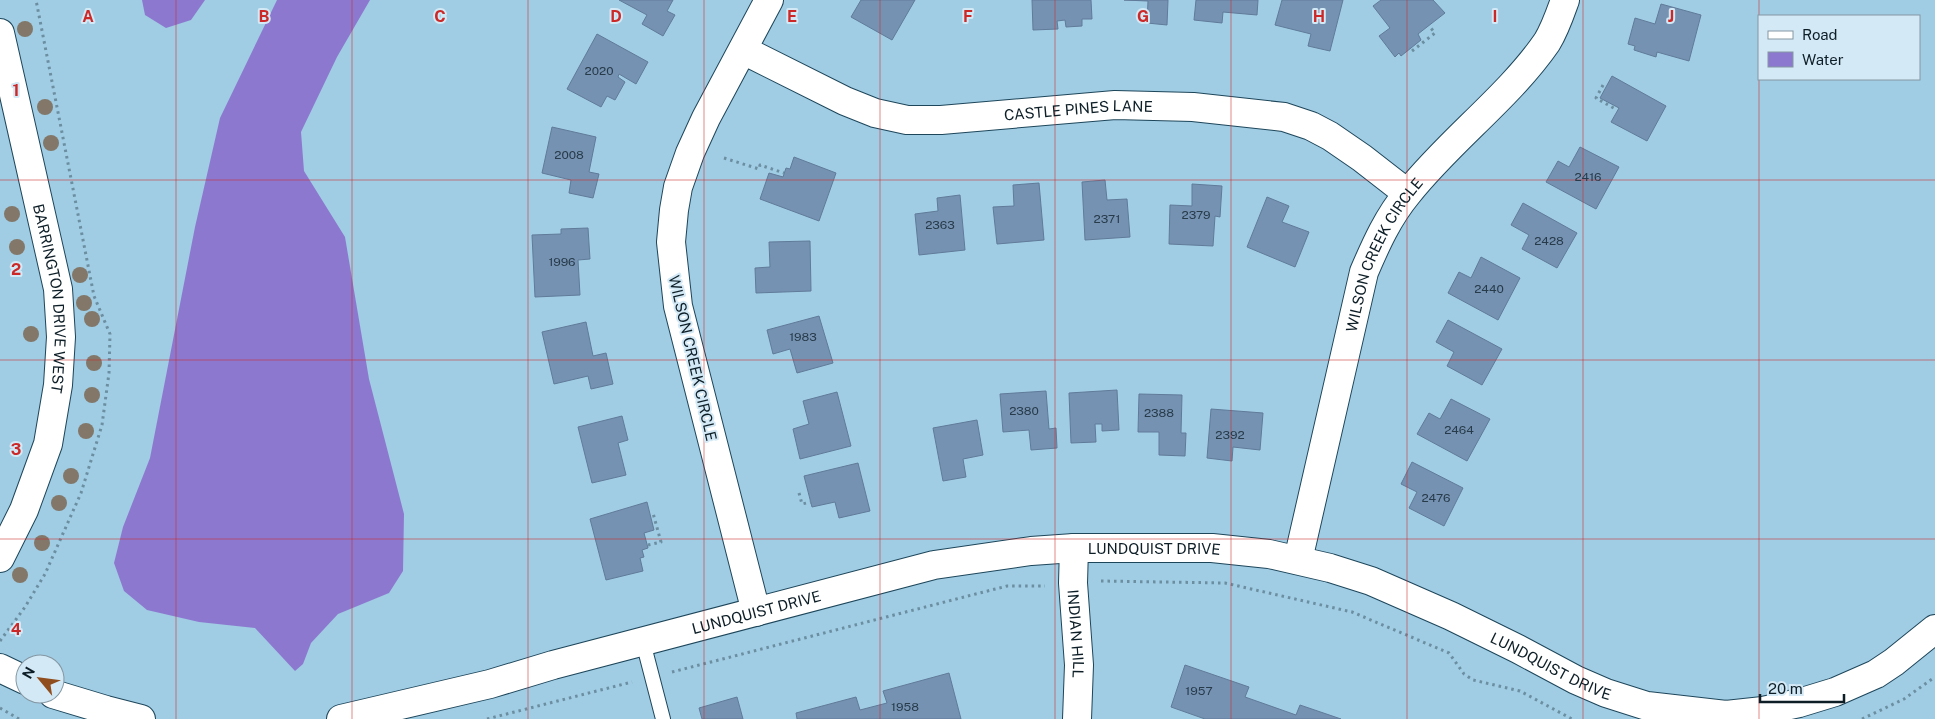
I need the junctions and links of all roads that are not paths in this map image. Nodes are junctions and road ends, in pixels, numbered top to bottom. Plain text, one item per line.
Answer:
1 (769, 0) edge
2 (1565, 0) edge
3 (0, 32) edge
4 (742, 50) junction
5 (1408, 193) junction
6 (1074, 548) junction
7 (0, 558) edge
8 (1298, 560) junction
9 (756, 612) junction
10 (1935, 629) edge
11 (643, 642) junction
12 (0, 668) edge
13 (15, 675) edge
14 (65, 698) edge
15 (141, 719) edge
16 (341, 719) edge
17 (663, 719) edge
18 (1077, 719) edge

1 - 4 street, WILSON CREEK CIRCLE
2 - 5 street, WILSON CREEK CIRCLE
3 - 7 street, BARRINGTON DRIVE WEST
4 - 5 street, CASTLE PINES LANE
4 - 9 street, WILSON CREEK CIRCLE
5 - 8 street, WILSON CREEK CIRCLE
6 - 8 street, LUNDQUIST DRIVE
6 - 9 street, LUNDQUIST DRIVE
6 - 18 street, INDIAN HILL
8 - 10 street, LUNDQUIST DRIVE
9 - 11 street, LUNDQUIST DRIVE
11 - 16 street, LUNDQUIST DRIVE
11 - 17 lane
12 - 13 street
14 - 15 street

